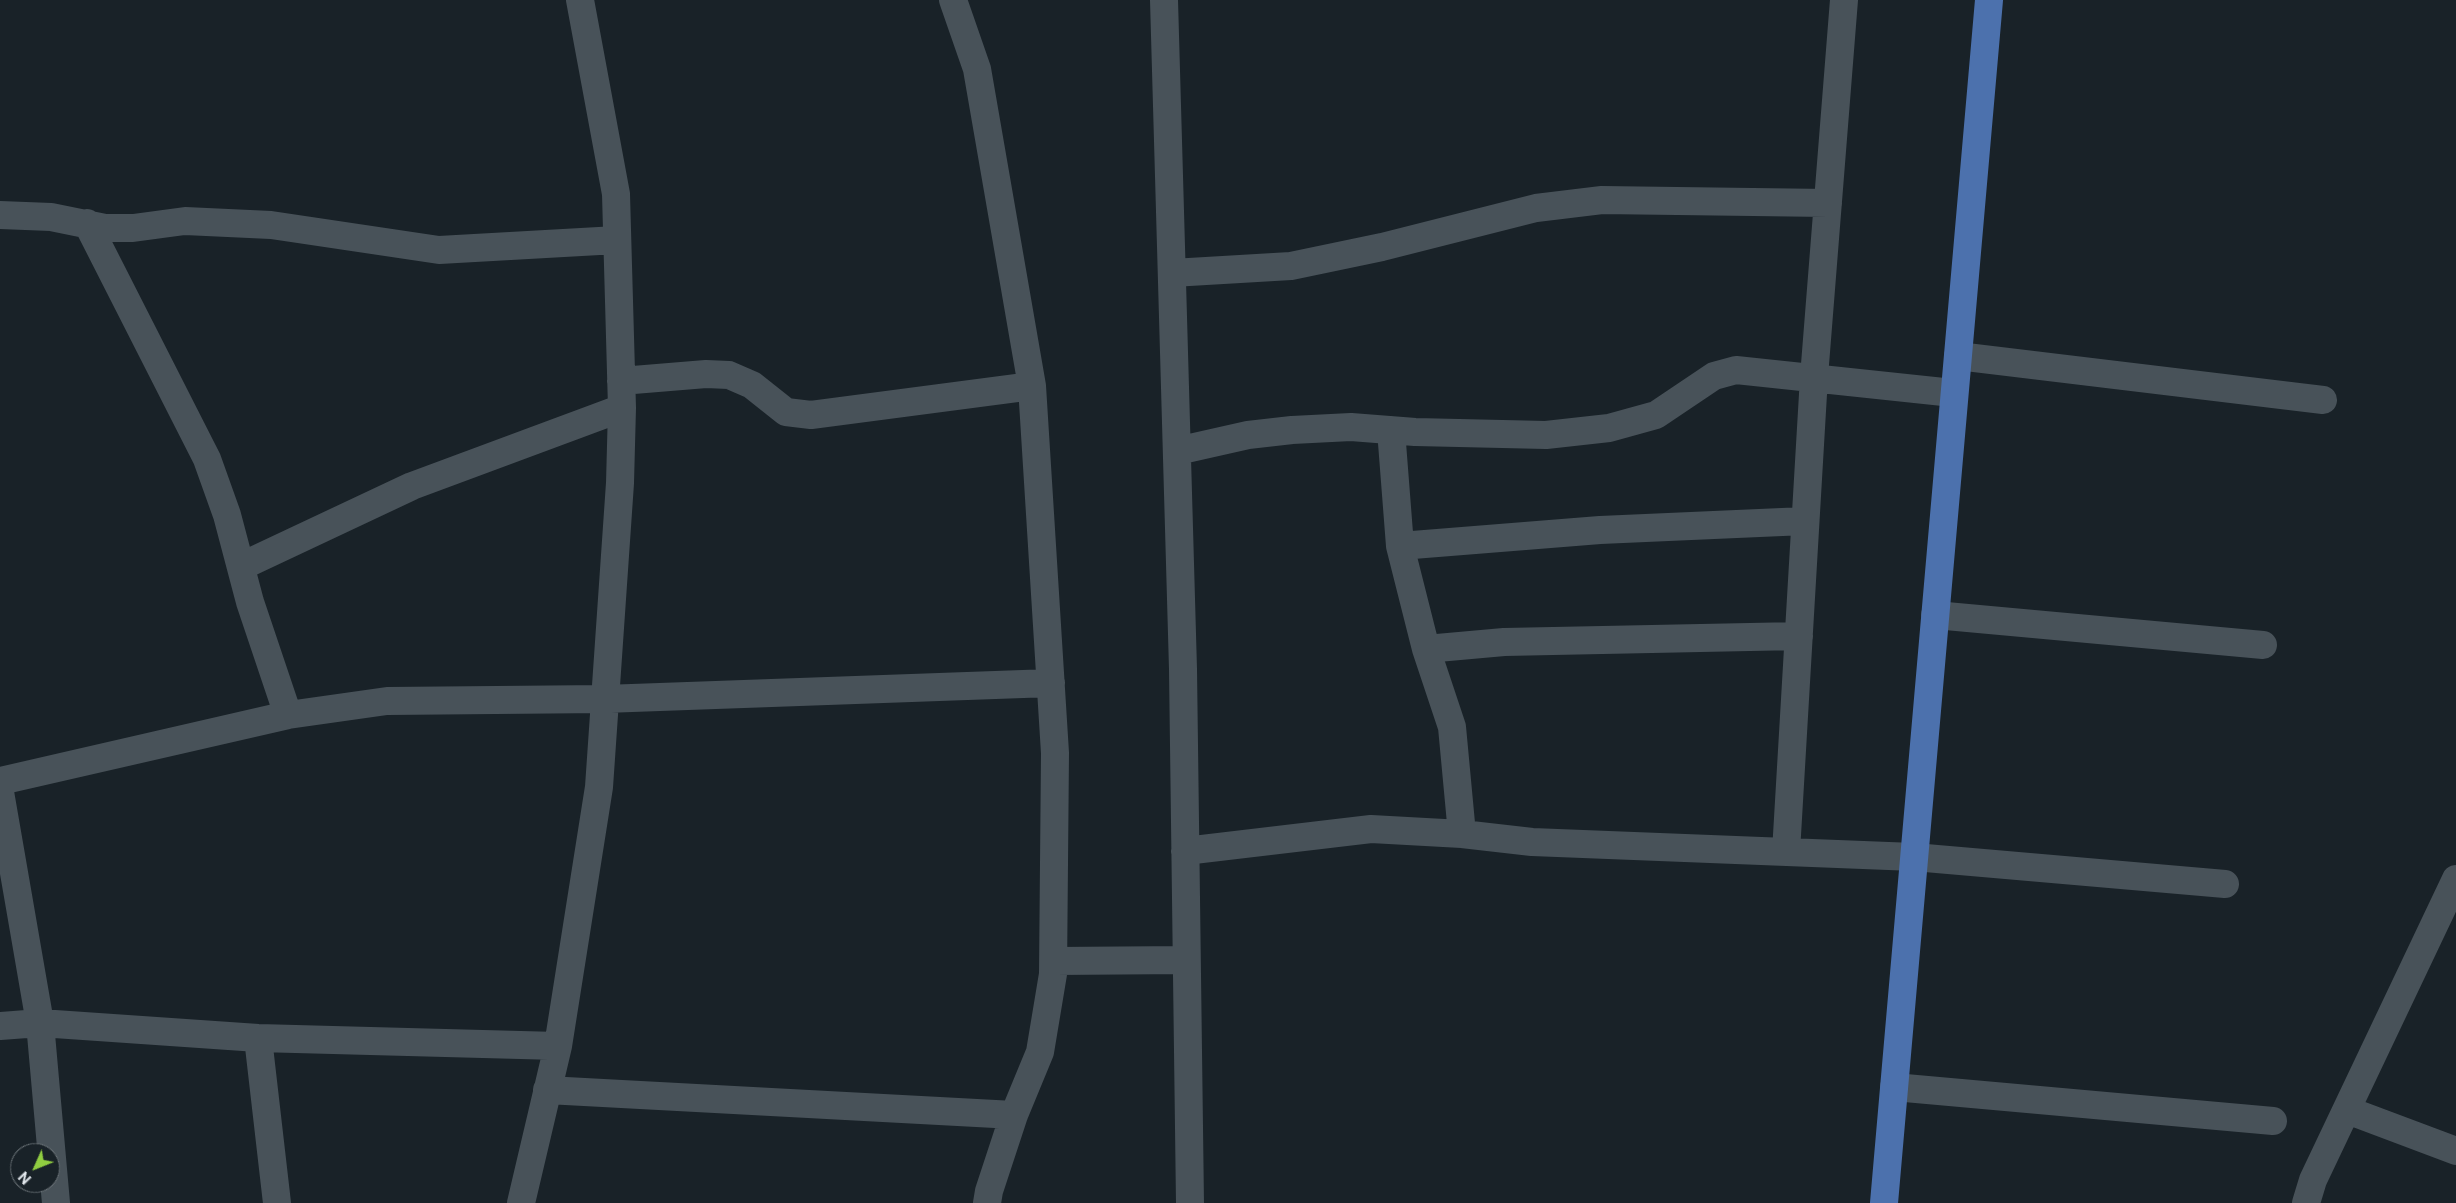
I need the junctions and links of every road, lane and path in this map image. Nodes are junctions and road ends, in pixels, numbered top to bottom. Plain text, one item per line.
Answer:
1 (580, 0) edge
2 (953, 0) edge
3 (1164, 0) edge
4 (1844, 0) edge
5 (1989, 0) edge
6 (1828, 203) junction
7 (0, 215) edge
8 (87, 223) junction
9 (617, 240) junction
10 (1172, 273) junction
11 (1958, 356) junction
12 (1814, 377) junction
13 (621, 381) junction
14 (1032, 386) junction
15 (1953, 393) junction
16 (2323, 400) dead end
17 (622, 408) junction
18 (1391, 430) junction
19 (1177, 451) junction
20 (1805, 521) junction
21 (1400, 546) junction
22 (242, 566) junction
23 (1935, 615) junction
24 (1799, 636) junction
25 (2263, 645) dead end
26 (1426, 649) junction
27 (1051, 683) junction
28 (604, 699) junction
29 (288, 715) junction
30 (0, 781) edge
31 (0, 792) edge
32 (1462, 834) junction
33 (1186, 850) junction
34 (1786, 852) junction
35 (1914, 857) junction
36 (2456, 879) edge
37 (2225, 884) dead end
38 (1186, 960) junction
39 (1055, 961) junction
40 (40, 1023) junction
41 (0, 1026) edge
42 (258, 1038) junction
43 (558, 1046) junction
44 (1894, 1087) junction
45 (548, 1090) junction
46 (2346, 1110) junction
47 (1014, 1115) junction
48 (2274, 1121) dead end
49 (2456, 1151) edge
50 (56, 1203) edge
51 (277, 1203) edge
52 (522, 1203) edge
53 (987, 1203) edge
54 (1190, 1203) edge
55 (1884, 1203) edge
56 (2306, 1203) edge

1 - 9 street
2 - 14 street
3 - 10 street
4 - 6 street
5 - 11 main road
6 - 10 street
6 - 12 street
7 - 8 street
8 - 9 street
8 - 22 street
9 - 13 street
10 - 19 street
11 - 15 main road
11 - 16 street
12 - 15 street
12 - 18 street
12 - 20 street
13 - 14 street
13 - 17 street
14 - 27 street
15 - 23 main road
17 - 22 street
17 - 28 street
18 - 19 street
18 - 21 street
19 - 33 street
20 - 21 street
20 - 24 street
21 - 26 street
22 - 29 street
23 - 25 street
23 - 35 main road
24 - 26 street
24 - 34 street
26 - 32 street
27 - 28 street
27 - 39 street
28 - 29 street
28 - 43 street
29 - 30 street
31 - 40 street
32 - 33 street
32 - 34 street
33 - 38 street
34 - 35 street
35 - 37 street
35 - 44 main road
36 - 46 street
38 - 39 street
38 - 54 street
39 - 47 street
40 - 41 street
40 - 42 street
40 - 50 street
42 - 43 street
42 - 51 street
43 - 45 street
44 - 48 street
44 - 55 main road
45 - 47 street
45 - 52 street
46 - 49 street
46 - 56 street
47 - 53 street

